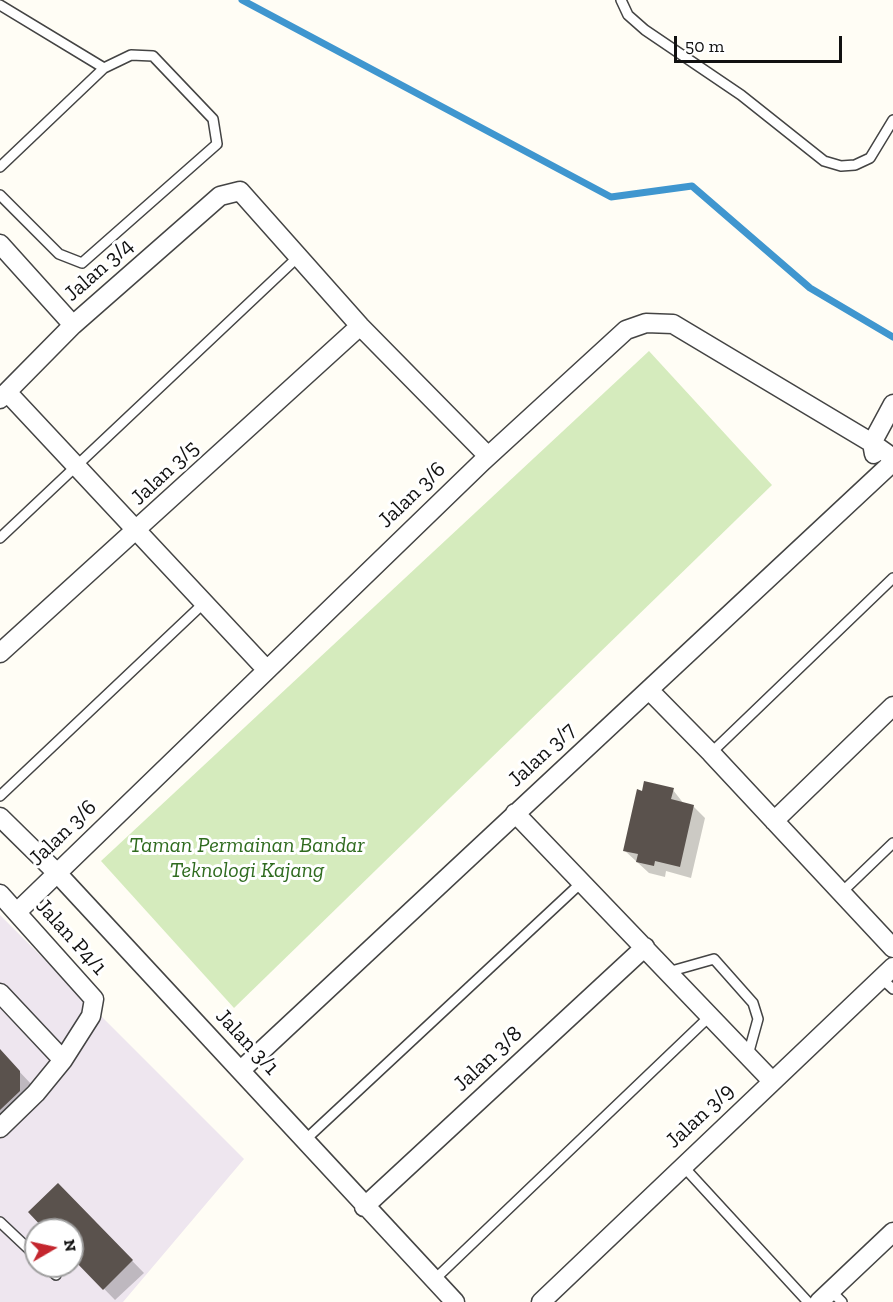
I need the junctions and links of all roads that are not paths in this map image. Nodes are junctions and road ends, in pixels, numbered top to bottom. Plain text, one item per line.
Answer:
1 (621, 0) edge
2 (0, 5) edge
3 (104, 68) junction
4 (893, 120) edge
5 (0, 167) edge
6 (0, 195) edge
7 (0, 244) edge
8 (299, 256) junction
9 (73, 325) junction
10 (360, 326) junction
11 (2, 392) edge
12 (890, 410) edge
13 (872, 443) junction
14 (488, 456) junction
15 (893, 460) edge
16 (76, 465) junction
17 (876, 476) junction
18 (137, 532) junction
19 (0, 538) edge
20 (893, 578) edge
21 (205, 602) junction
22 (0, 653) edge
23 (266, 669) junction
24 (649, 690) junction
25 (893, 706) edge
26 (711, 753) junction
27 (0, 796) edge
28 (515, 813) junction
29 (0, 817) edge
30 (774, 820) junction
31 (893, 843) edge
32 (57, 873) junction
33 (582, 882) junction
34 (842, 893) junction
35 (0, 894) edge
36 (17, 912) junction
37 (645, 947) junction
38 (893, 948) edge
39 (668, 972) junction
40 (889, 978) edge
41 (0, 993) edge
42 (710, 1016) junction
43 (748, 1055) junction
44 (63, 1060) junction
45 (241, 1070) junction
46 (772, 1081) junction
47 (0, 1128) edge
48 (304, 1141) junction
49 (682, 1166) junction
50 (364, 1207) junction
51 (0, 1222) edge
52 (893, 1232) edge
53 (24, 1245) edge
54 (434, 1280) junction
55 (831, 1298) edge
56 (455, 1302) edge
57 (541, 1302) edge
58 (808, 1302) edge

1 - 4 lane
2 - 3 lane
3 - 5 lane
3 - 6 lane
7 - 9 street
8 - 9 street, Jalan 3/4
8 - 10 street
8 - 16 lane
9 - 11 street, Jalan 3/4
10 - 14 street
10 - 18 street, Jalan 3/5
11 - 16 street
12 - 13 street
13 - 14 street, Jalan 3/6
13 - 15 street, Jalan 3/6
13 - 17 street
14 - 23 street, Jalan 3/6
15 - 17 street, Jalan 3/7
16 - 18 street
16 - 19 lane
17 - 24 street, Jalan 3/7
18 - 21 street
18 - 22 street, Jalan 3/5
20 - 26 lane
21 - 23 street
21 - 27 lane
23 - 32 street, Jalan 3/6
24 - 26 street
24 - 28 street, Jalan 3/7
25 - 30 street
26 - 30 street
28 - 33 street
28 - 45 street, Jalan 3/7
29 - 32 street, Jalan 3/1
30 - 34 street
31 - 34 lane
32 - 36 street, Jalan 3/6
32 - 45 street, Jalan 3/1
33 - 37 street
33 - 48 lane
34 - 38 street
35 - 36 street, Jalan P4/1
36 - 44 street, Jalan P4/1
37 - 39 street
37 - 50 street, Jalan 3/8
39 - 42 street
39 - 43 lane
40 - 46 street, Jalan 3/9
41 - 44 street
42 - 43 street
42 - 54 lane
43 - 46 street
44 - 47 street
45 - 48 street, Jalan 3/1
46 - 49 street, Jalan 3/9
48 - 50 street, Jalan 3/1
49 - 57 street, Jalan 3/9
49 - 58 lane
50 - 54 street, Jalan 3/1
51 - 53 lane
52 - 55 street
54 - 56 street, Jalan 3/1

